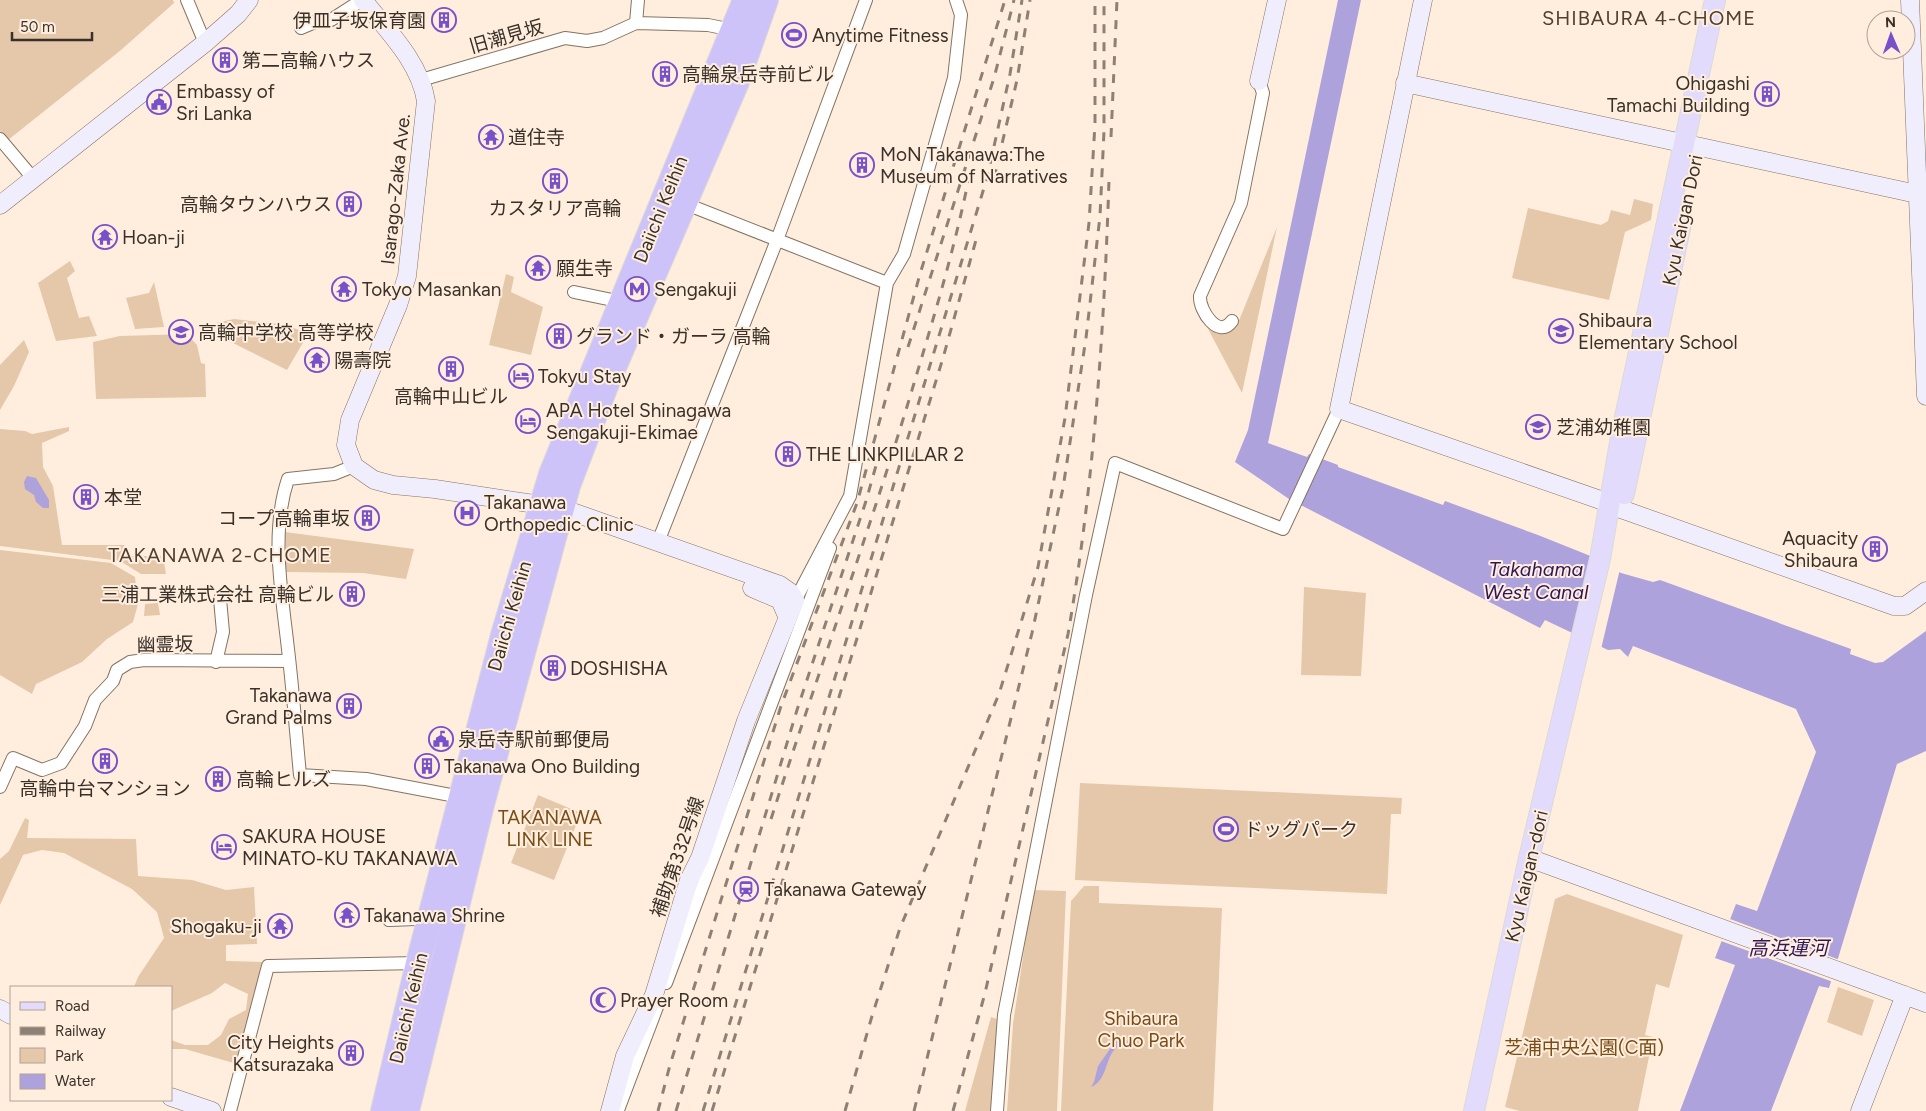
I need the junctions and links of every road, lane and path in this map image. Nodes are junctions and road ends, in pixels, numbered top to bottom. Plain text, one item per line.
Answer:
1 (187, 0) edge
2 (249, 0) edge
3 (363, 0) edge
4 (638, 0) edge
5 (745, 0) edge
6 (766, 0) edge
7 (866, 0) edge
8 (956, 0) edge
9 (1277, 0) edge
10 (1423, 0) edge
11 (1716, 0) edge
12 (1730, 0) edge
13 (1910, 0) edge
14 (636, 23) junction
15 (301, 28) dead end
16 (744, 33) junction
17 (205, 43) junction
18 (715, 73) junction
19 (421, 80) junction
20 (1260, 81) joint
21 (737, 82) junction
22 (1405, 83) junction
23 (0, 139) edge
24 (1691, 144) junction
25 (32, 177) junction
26 (1922, 195) edge
27 (686, 204) junction
28 (0, 205) edge
29 (777, 240) junction
30 (888, 284) junction
31 (574, 292) dead end
32 (622, 302) junction
33 (1232, 321) dead end
34 (1926, 396) edge
35 (1339, 410) junction
36 (354, 466) junction
37 (850, 496) junction
38 (1615, 506) junction
39 (554, 511) junction
40 (1926, 591) edge
41 (220, 599) dead end
42 (1587, 643) joint
43 (289, 661) junction
44 (216, 662) junction
45 (0, 788) edge
46 (461, 797) junction
47 (1535, 861) junction
48 (416, 919) dead end
49 (389, 920) dead end
50 (418, 963) junction
51 (1905, 995) junction
52 (1926, 1003) edge
53 (390, 1079) junction
54 (414, 1084) junction
55 (172, 1097) edge
56 (212, 1111) edge
57 (230, 1111) edge
58 (383, 1111) edge
59 (407, 1111) edge
60 (610, 1111) edge
61 (617, 1111) edge
62 (997, 1111) edge
63 (1474, 1111) edge
64 (1488, 1111) edge
65 (1860, 1111) edge

1 - 17 street
2 - 17 street
3 - 15 street
3 - 19 street, Isarago-Zaka Ave.
4 - 14 street
5 - 16 highway, Daiichi Keihin
6 - 16 highway, Daiichi Keihin
7 - 29 street
8 - 30 street
9 - 20 street
10 - 22 street
11 - 24 main road, Kyu Kaigan Dori
12 - 24 main road, Kyu Kaigan Dori
13 - 26 street
14 - 16 street
14 - 19 street, 旧潮見坂
16 - 18 highway, Daiichi Keihin
16 - 21 highway, Daiichi Keihin
17 - 25 street
18 - 21 highway
18 - 32 highway, Daiichi Keihin
19 - 36 street, Isarago-Zaka Ave.
20 - 33 street
21 - 27 highway, Daiichi Keihin
22 - 24 street
22 - 35 street
23 - 25 street
24 - 26 street
24 - 38 main road, Kyu Kaigan Dori
25 - 28 street
26 - 34 street
27 - 29 street
27 - 39 highway, Daiichi Keihin
29 - 30 street
29 - 39 street
30 - 37 street
31 - 32 street
32 - 39 highway, Daiichi Keihin
35 - 38 street
35 - 62 street
36 - 39 street
36 - 43 street
37 - 39 street
37 - 61 street
38 - 40 street
38 - 42 main road, Kyu Kaigan Dori
39 - 46 highway, Daiichi Keihin
39 - 54 highway, Daiichi Keihin
39 - 60 street, 補助第332号線
41 - 44 street
42 - 47 main road, Kyu Kaigan-dori
43 - 44 street, 幽霊坂
43 - 46 street
44 - 45 street, 幽霊坂
46 - 50 highway, Daiichi Keihin
47 - 51 street
47 - 63 main road, Kyu Kaigan-dori
47 - 64 main road, Kyu Kaigan-dori
48 - 49 street
50 - 53 highway, Daiichi Keihin
50 - 57 street
51 - 52 street
51 - 65 street
53 - 54 highway
53 - 58 highway, Daiichi Keihin
54 - 59 highway, Daiichi Keihin
55 - 56 street

